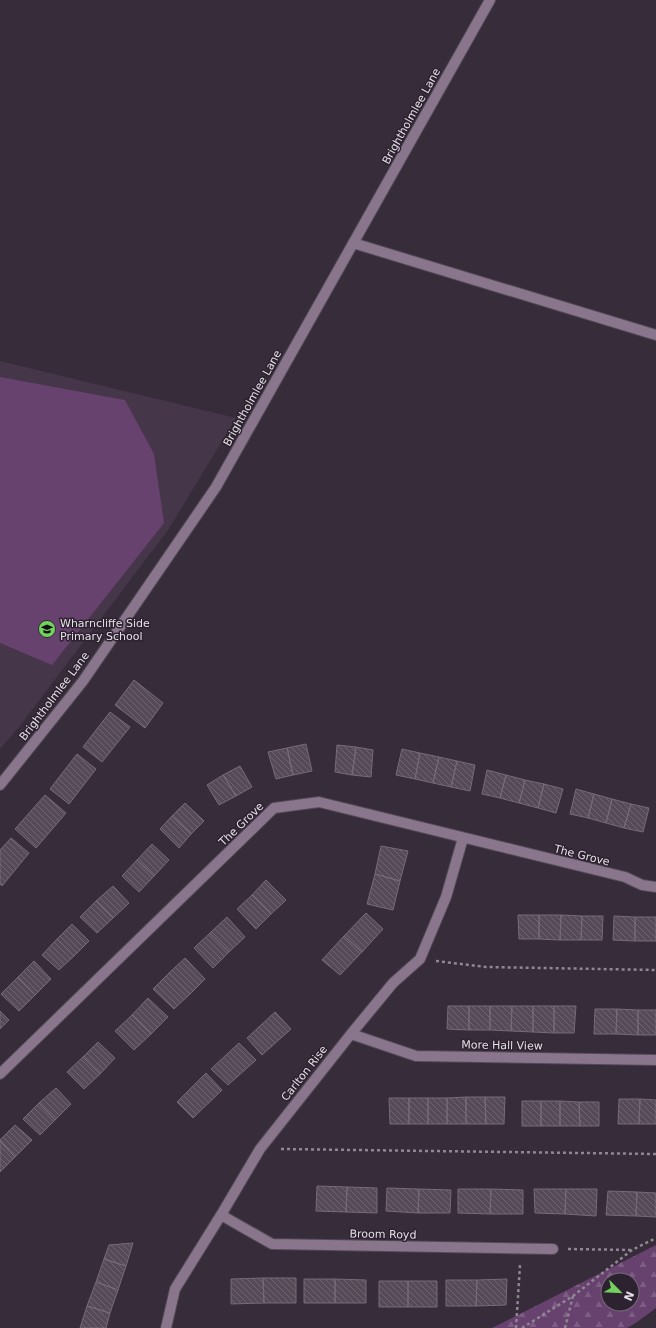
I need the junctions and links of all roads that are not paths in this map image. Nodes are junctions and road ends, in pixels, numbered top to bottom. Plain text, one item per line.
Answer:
1 (490, 0) edge
2 (353, 243) junction
3 (656, 335) edge
4 (0, 785) edge
5 (464, 838) junction
6 (656, 886) edge
7 (351, 1034) junction
8 (656, 1060) edge
9 (0, 1074) edge
10 (221, 1215) junction
11 (553, 1249) road end
12 (166, 1328) edge

1 - 2 street, Brightholmlee Lane
2 - 3 street
2 - 4 street, Brightholmlee Lane
5 - 6 street, The Grove
5 - 7 street, Carlton Rise
5 - 9 street, The Grove
7 - 8 street, More Hall View
7 - 10 street, Carlton Rise
10 - 11 street, Broom Royd
10 - 12 street, Carlton Rise

